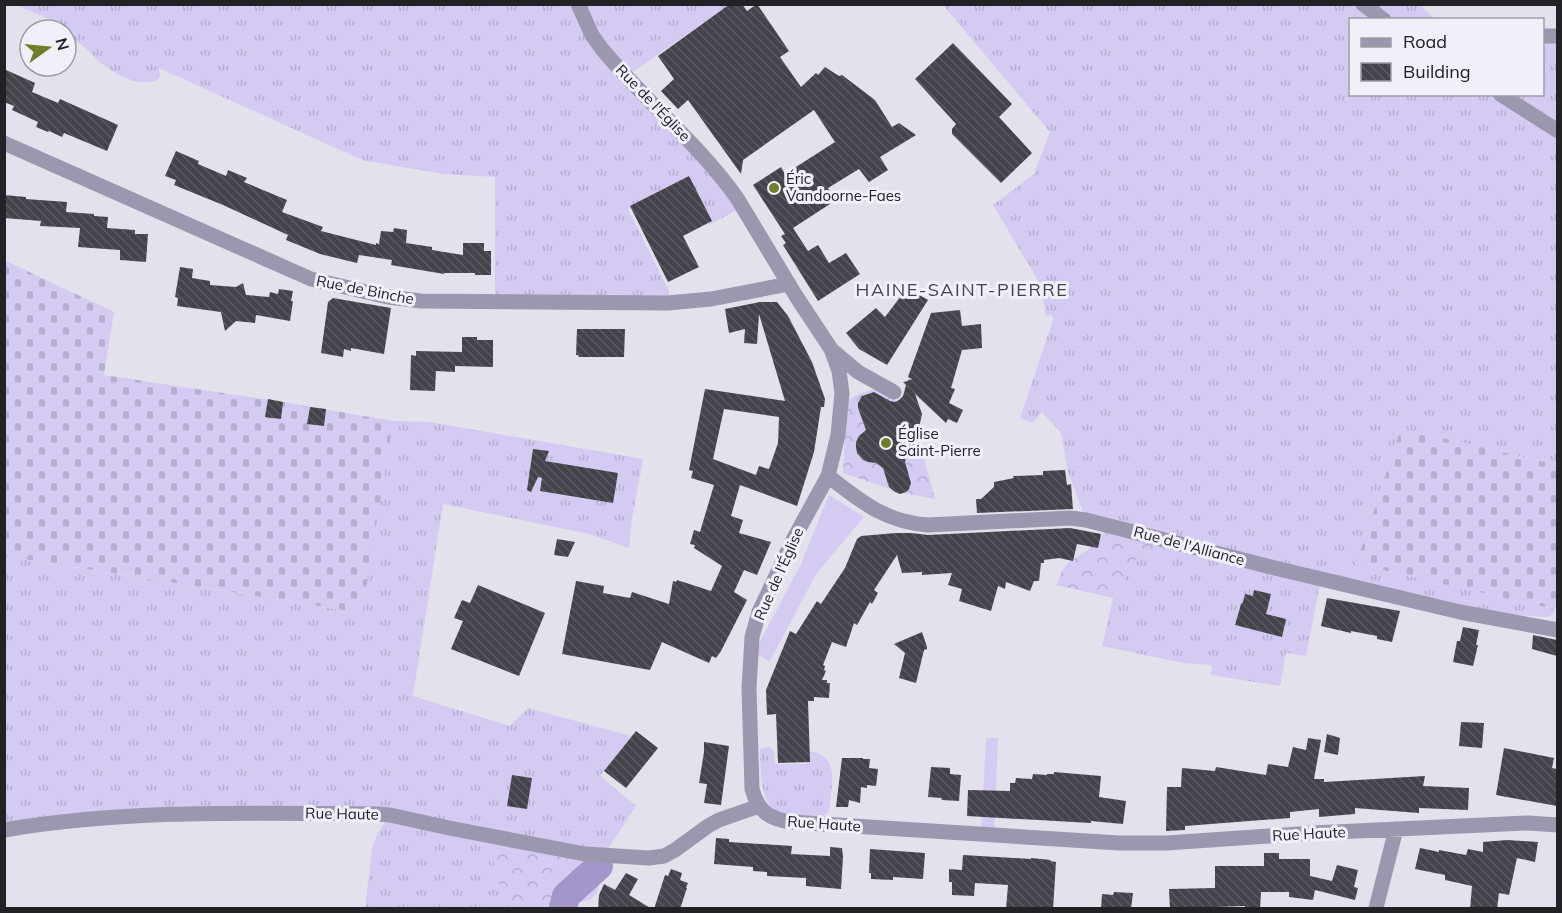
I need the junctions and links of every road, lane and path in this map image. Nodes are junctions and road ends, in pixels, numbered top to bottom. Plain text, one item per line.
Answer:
1 (578, 4) edge
2 (1363, 4) edge
3 (1381, 18) edge
4 (1503, 96) edge
5 (1557, 131) edge
6 (4, 143) edge
7 (789, 284) junction
8 (831, 349) junction
9 (894, 392) dead end
10 (828, 476) junction
11 (1557, 630) edge
12 (759, 806) junction
13 (1557, 825) edge
14 (1396, 829) junction
15 (4, 830) edge
16 (1376, 909) edge

1 - 7 street, Rue de l'Église
2 - 3 street
4 - 5 street
6 - 7 street, Rue de Binche
7 - 8 street, Rue de l'Église
8 - 9 street, Rue de l'Église
8 - 10 street, Rue de l'Église
10 - 11 street, Rue de l'Alliance
10 - 12 street, Rue de l'Église
12 - 14 street, Rue Haute
12 - 15 street, Rue Haute
13 - 14 street, Rue Haute
14 - 16 street

